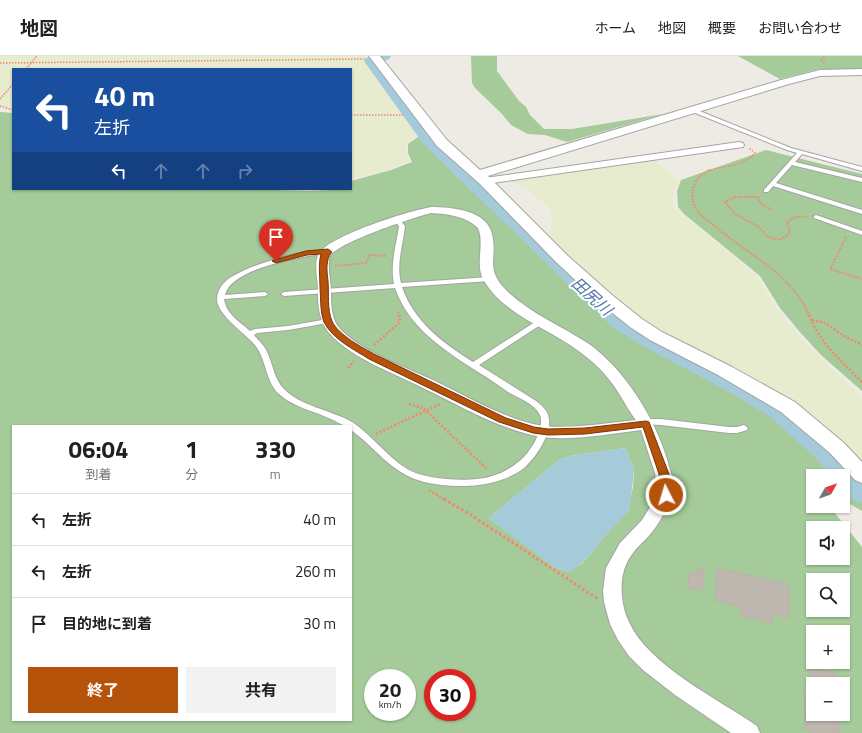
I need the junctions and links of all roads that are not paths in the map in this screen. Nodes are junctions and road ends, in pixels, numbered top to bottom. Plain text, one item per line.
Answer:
1 (374, 56) edge
2 (862, 72) edge
3 (692, 110) junction
4 (739, 145) road end
5 (801, 152) junction
6 (791, 163) junction
7 (862, 169) edge
8 (481, 178) junction
9 (862, 180) edge
10 (772, 184) junction
11 (766, 190) road end
12 (862, 211) edge
13 (816, 217) road end
14 (397, 220) junction
15 (862, 233) edge
16 (328, 252) junction
17 (490, 279) junction
18 (398, 286) junction
19 (325, 291) junction
20 (266, 294) dead end
21 (284, 294) dead end
22 (221, 297) junction
23 (328, 321) junction
24 (541, 322) junction
25 (249, 334) junction
26 (473, 365) junction
27 (645, 423) junction
28 (350, 425) edge
29 (352, 427) edge
30 (744, 428) dead end
31 (543, 431) junction
32 (862, 475) edge
33 (748, 733) edge

1 - 8 street
2 - 3 street
3 - 5 lane
3 - 8 street
4 - 8 street
5 - 6 lane
5 - 7 lane
6 - 9 lane
6 - 10 lane
8 - 32 street
10 - 11 lane
10 - 12 lane
13 - 15 lane
14 - 16 street
14 - 17 street
14 - 18 lane
16 - 19 street
16 - 22 lane
17 - 18 lane
17 - 24 street
18 - 19 lane
18 - 26 lane
19 - 21 lane
19 - 23 street
20 - 22 lane
22 - 25 lane
23 - 25 lane
23 - 31 street
24 - 26 lane
24 - 27 street
25 - 28 lane
26 - 31 lane
27 - 30 lane
27 - 31 street
27 - 33 street
29 - 31 lane

